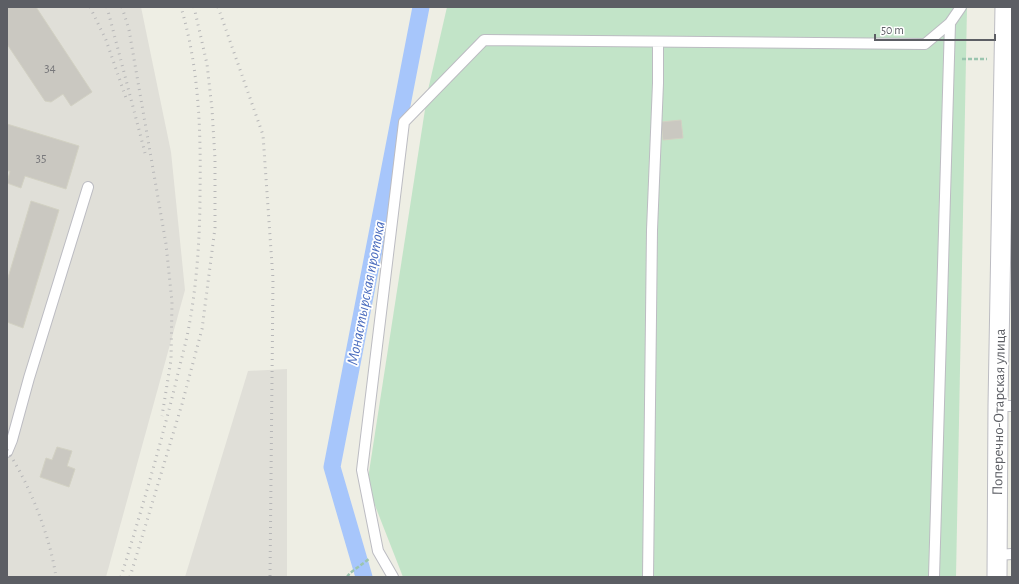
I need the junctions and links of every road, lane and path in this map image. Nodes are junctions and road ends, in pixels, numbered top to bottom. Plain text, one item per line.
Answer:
1 (961, 7) edge
2 (1005, 7) edge
3 (950, 23) junction
4 (1008, 41) edge
5 (658, 42) junction
6 (949, 58) junction
7 (985, 59) dead end
8 (88, 187) dead end
9 (1005, 406) edge
10 (7, 452) edge
11 (1005, 554) edge
12 (366, 561) dead end
13 (347, 577) edge
14 (393, 577) edge
15 (648, 577) edge
16 (934, 577) edge
17 (997, 577) edge

1 - 3 lane
2 - 4 street, Поперечно-Отарская улица
3 - 5 lane
3 - 6 lane
4 - 9 street, Поперечно-Отарская улица
5 - 14 lane
5 - 15 lane
6 - 7 path
6 - 16 lane
8 - 10 lane
9 - 11 street, Поперечно-Отарская улица
11 - 17 street, Поперечно-Отарская улица
12 - 13 path

